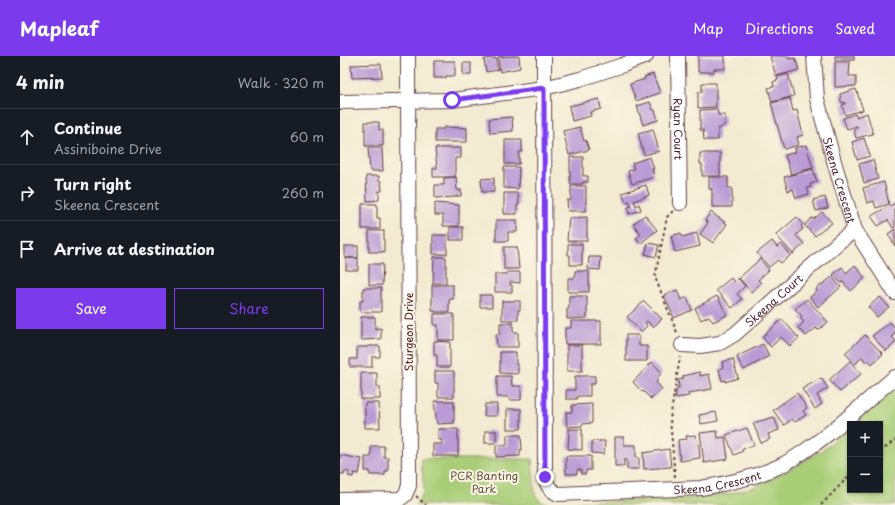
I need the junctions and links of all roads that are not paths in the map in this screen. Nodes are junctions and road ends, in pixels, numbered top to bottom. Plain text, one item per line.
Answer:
1 (408, 56) edge
2 (544, 56) edge
3 (646, 56) edge
4 (678, 56) edge
5 (814, 56) edge
6 (544, 88) junction
7 (408, 101) junction
8 (340, 102) edge
9 (680, 203) dead end
10 (855, 230) junction
11 (895, 293) edge
12 (682, 345) dead end
13 (895, 377) edge
14 (340, 500) edge

1 - 7 street
2 - 6 street
3 - 6 street
4 - 9 street, Ryan Court
5 - 10 street, Skeena Crescent
6 - 7 street
6 - 13 street, Skeena Crescent
7 - 8 street
7 - 14 street, Sturgeon Drive
10 - 11 street, Skeena Crescent
10 - 12 street, Skeena Court

